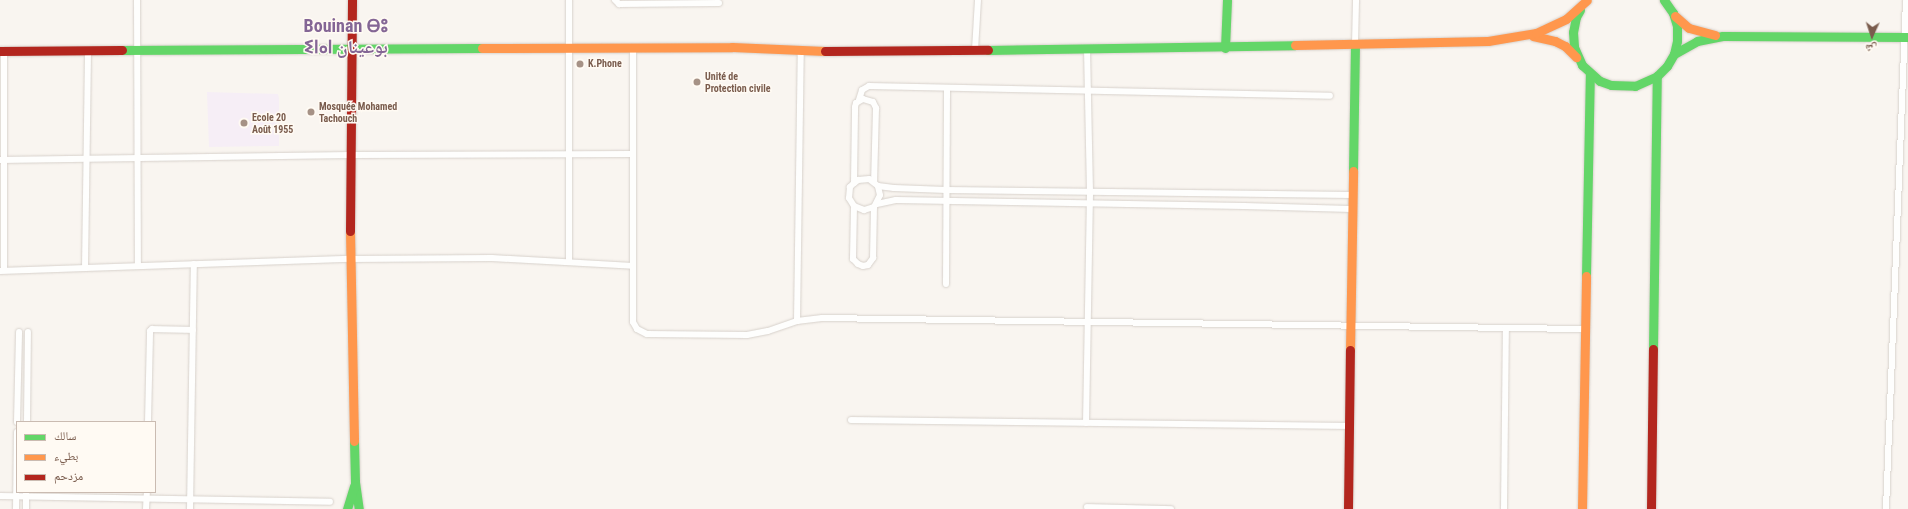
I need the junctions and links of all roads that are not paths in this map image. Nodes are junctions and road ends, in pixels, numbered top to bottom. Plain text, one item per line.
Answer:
1 (137, 0) edge
2 (352, 0) edge
3 (569, 0) edge
4 (615, 0) edge
5 (978, 0) edge
6 (1227, 0) edge
7 (1356, 0) edge
8 (1664, 0) edge
9 (1906, 0) edge
10 (680, 1) edge
11 (1585, 2) edge
12 (719, 3) dead end
13 (1673, 13) junction
14 (1525, 36) junction
15 (1723, 36) junction
16 (1907, 37) edge
17 (1355, 45) junction
18 (352, 48) junction
19 (570, 48) junction
20 (633, 48) junction
21 (1225, 48) junction
22 (1087, 49) junction
23 (88, 50) junction
24 (137, 50) junction
25 (801, 50) junction
26 (975, 50) junction
27 (2, 51) edge
28 (1674, 54) junction
29 (1579, 60) junction
30 (1590, 74) junction
31 (1657, 76) junction
32 (947, 88) junction
33 (1088, 91) junction
34 (1330, 96) dead end
35 (859, 100) junction
36 (569, 154) junction
37 (633, 154) junction
38 (351, 155) junction
39 (137, 158) junction
40 (86, 159) junction
41 (2, 160) edge
42 (854, 183) junction
43 (876, 184) junction
44 (946, 190) junction
45 (1090, 192) junction
46 (1245, 193) junction
47 (1352, 195) junction
48 (946, 202) junction
49 (1090, 204) junction
50 (854, 206) junction
51 (876, 206) junction
52 (1244, 206) junction
53 (1351, 210) junction
54 (350, 259) junction
55 (569, 262) junction
56 (194, 264) junction
57 (138, 266) junction
58 (633, 266) junction
59 (85, 268) junction
60 (2, 271) edge
61 (946, 284) dead end
62 (797, 321) junction
63 (1087, 322) junction
64 (1350, 326) junction
65 (1506, 328) junction
66 (1585, 329) junction
67 (193, 330) junction
68 (19, 332) dead end
69 (28, 332) dead end
70 (851, 420) dead end
71 (17, 421) edge
72 (27, 421) edge
73 (148, 421) edge
74 (1086, 423) junction
75 (1349, 426) junction
76 (355, 482) junction
77 (16, 493) edge
78 (146, 493) edge
79 (26, 494) edge
80 (0, 496) edge
81 (16, 497) junction
82 (146, 500) junction
83 (190, 500) junction
84 (330, 502) dead end
85 (1088, 507) dead end
86 (16, 509) edge
87 (26, 509) edge
88 (146, 509) edge
89 (190, 509) edge
90 (347, 509) edge
91 (360, 509) edge
92 (1171, 509) edge
93 (1348, 509) edge
94 (1504, 509) edge
95 (1582, 509) edge
96 (1651, 509) edge
97 (1886, 509) edge

1 - 24 street
2 - 18 main road
3 - 19 street
4 - 10 street
5 - 26 street
6 - 21 main road
7 - 17 street
8 - 13 main road
9 - 16 street
10 - 12 street
11 - 14 main road
11 - 29 main road
13 - 15 main road
13 - 28 main road
14 - 17 main road
14 - 29 main road
15 - 16 main road
15 - 28 main road
16 - 97 street
17 - 21 main road
17 - 47 main road
18 - 19 main road
18 - 24 main road
18 - 38 main road
19 - 20 main road
19 - 36 street
20 - 25 main road
20 - 37 street
21 - 22 main road
22 - 26 main road
22 - 33 street
23 - 24 main road
23 - 27 main road
23 - 40 street
24 - 39 street
25 - 26 main road
25 - 62 street
27 - 41 street
28 - 31 main road
29 - 30 main road
30 - 31 main road
30 - 66 main road
31 - 96 main road
32 - 33 street
32 - 35 street
32 - 44 street
33 - 34 street
33 - 45 street
35 - 42 street
35 - 43 street
36 - 37 street
36 - 38 street
36 - 55 street
37 - 58 street
38 - 39 street
38 - 54 main road
39 - 40 street
39 - 57 street
40 - 41 street
40 - 59 street
41 - 60 street
42 - 43 street
42 - 50 street
43 - 44 street
43 - 51 street
44 - 45 street
44 - 48 street
45 - 46 street
45 - 49 street
46 - 47 street
46 - 52 street
47 - 53 main road
48 - 49 street
48 - 51 street
48 - 61 street
49 - 52 street
49 - 63 street
50 - 51 street
50 - 51 street
52 - 53 street
53 - 64 main road
54 - 55 street
54 - 56 street
54 - 76 main road
55 - 58 street
56 - 57 street
56 - 67 street
57 - 59 street
58 - 62 street
59 - 60 street
62 - 63 street
63 - 64 street
63 - 74 street
64 - 65 street
64 - 75 main road
65 - 66 street
65 - 94 street
66 - 95 main road
67 - 73 street
67 - 83 street
68 - 71 street
69 - 72 street
70 - 74 street
74 - 75 street
75 - 93 main road
76 - 90 main road
76 - 91 main road
77 - 81 street
78 - 82 street
79 - 81 street
79 - 82 street
79 - 87 street
80 - 81 street
81 - 86 street
82 - 83 street
82 - 88 street
83 - 84 street
83 - 89 street
85 - 92 street

